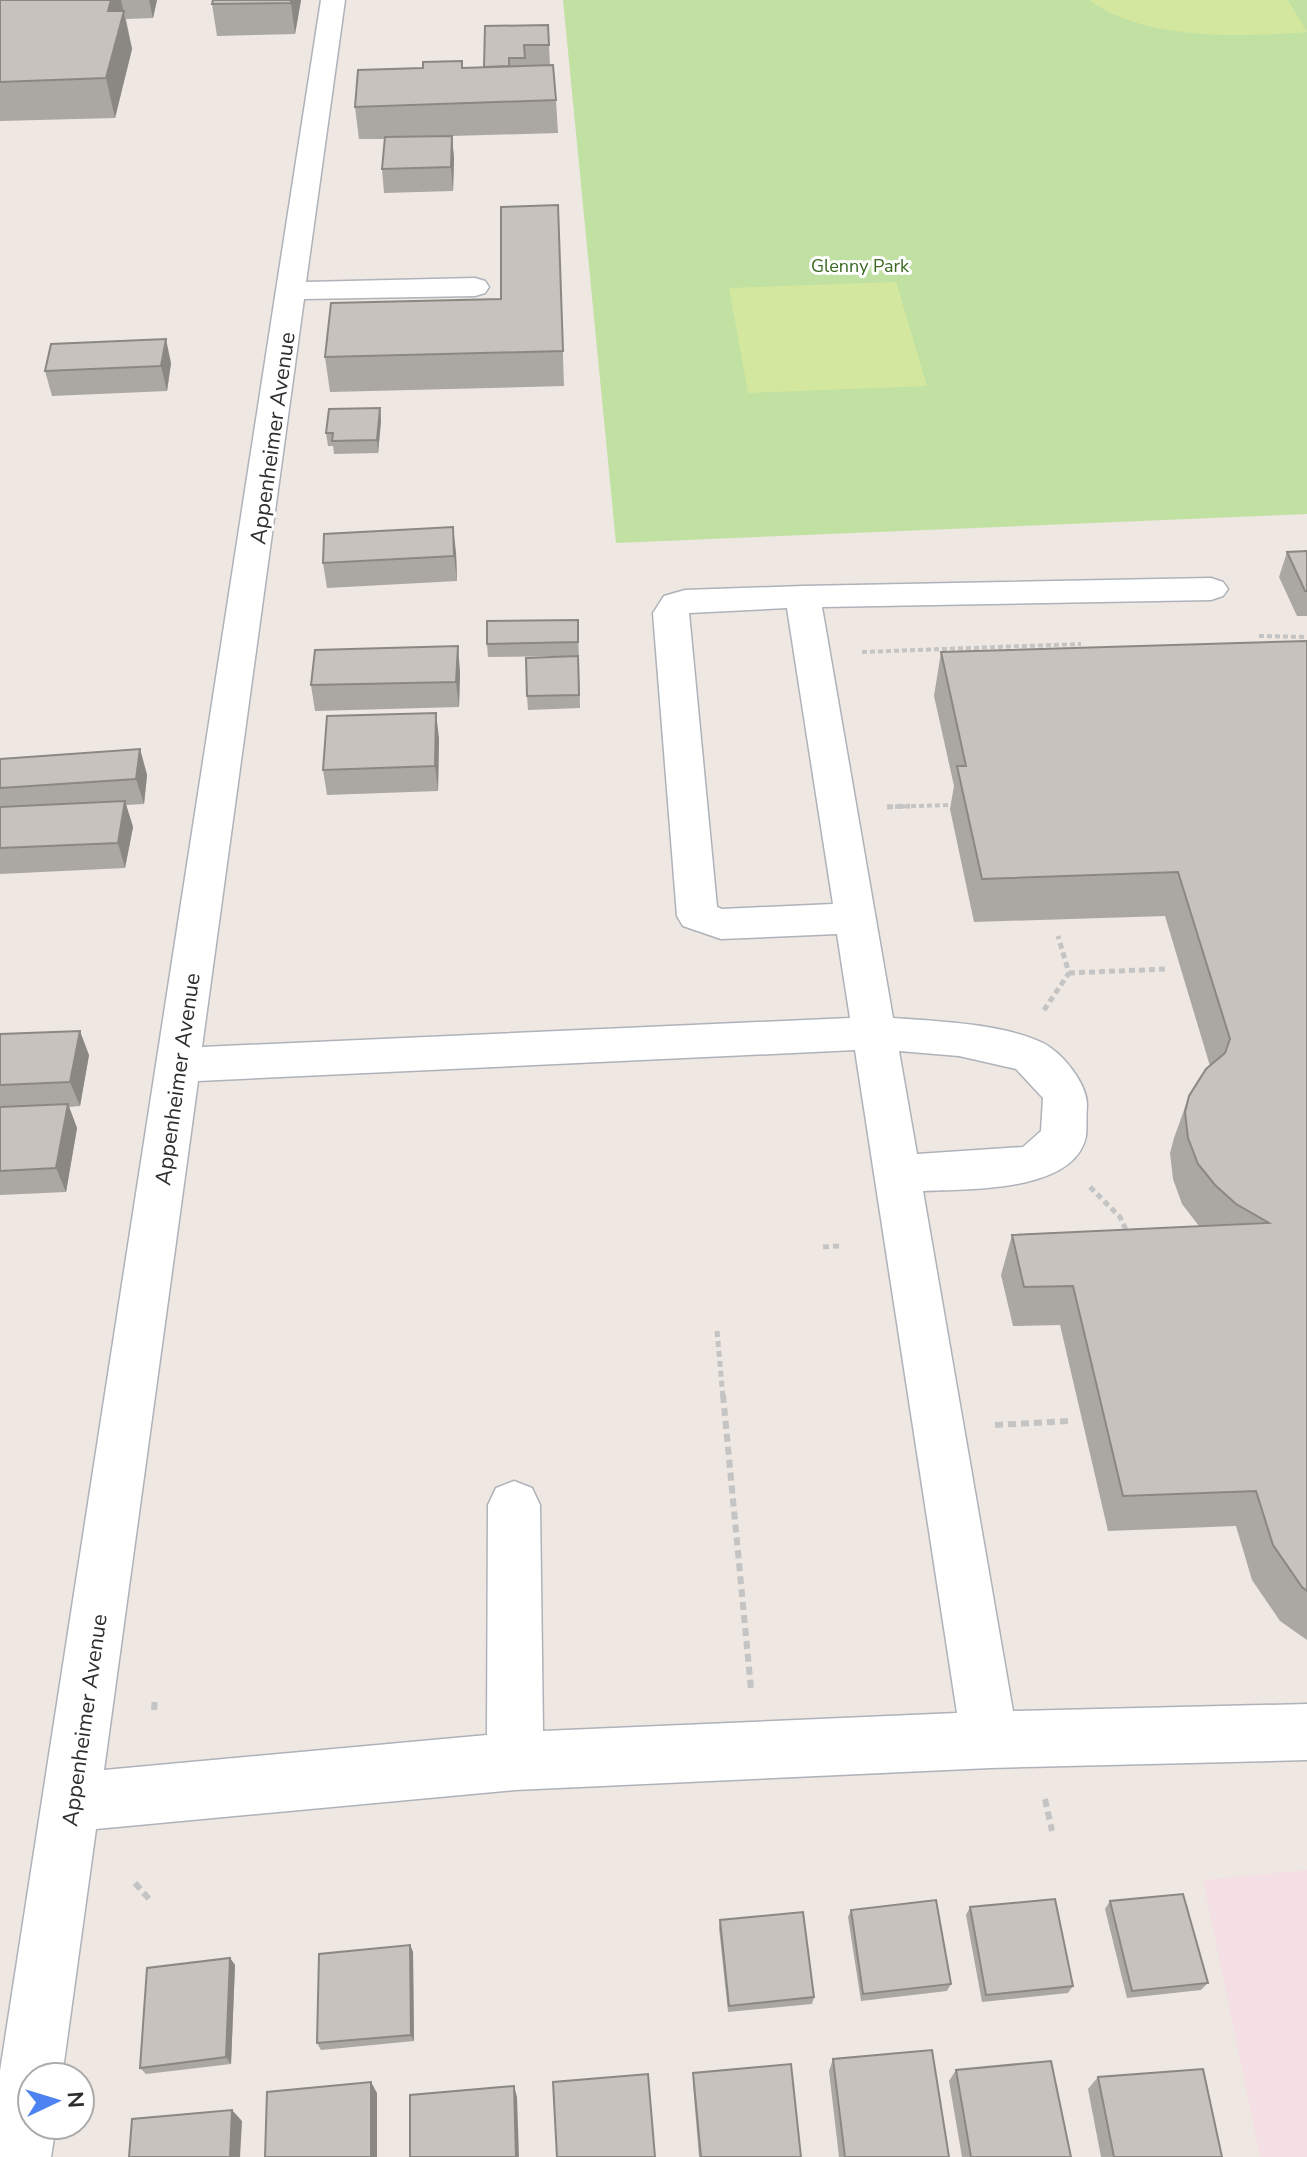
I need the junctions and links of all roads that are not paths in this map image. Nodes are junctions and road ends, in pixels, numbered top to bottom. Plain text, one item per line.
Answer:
1 (333, 0) edge
2 (475, 287) dead end
3 (293, 291) junction
4 (1211, 589) dead end
5 (803, 597) junction
6 (855, 918) junction
7 (874, 1033) junction
8 (179, 1065) junction
9 (897, 1173) junction
10 (514, 1505) dead end
11 (1307, 1732) edge
12 (990, 1740) junction
13 (515, 1761) junction
14 (72, 1802) junction
15 (19, 2157) edge

1 - 3 street, Appenheimer Avenue
2 - 3 street
3 - 8 street, Appenheimer Avenue
4 - 5 street
5 - 6 street
5 - 6 street
6 - 7 street
7 - 8 street
7 - 9 street
7 - 9 street
8 - 14 street, Appenheimer Avenue
9 - 12 street
10 - 13 street
11 - 12 street
12 - 13 street
13 - 14 street
14 - 15 street, Appenheimer Avenue

